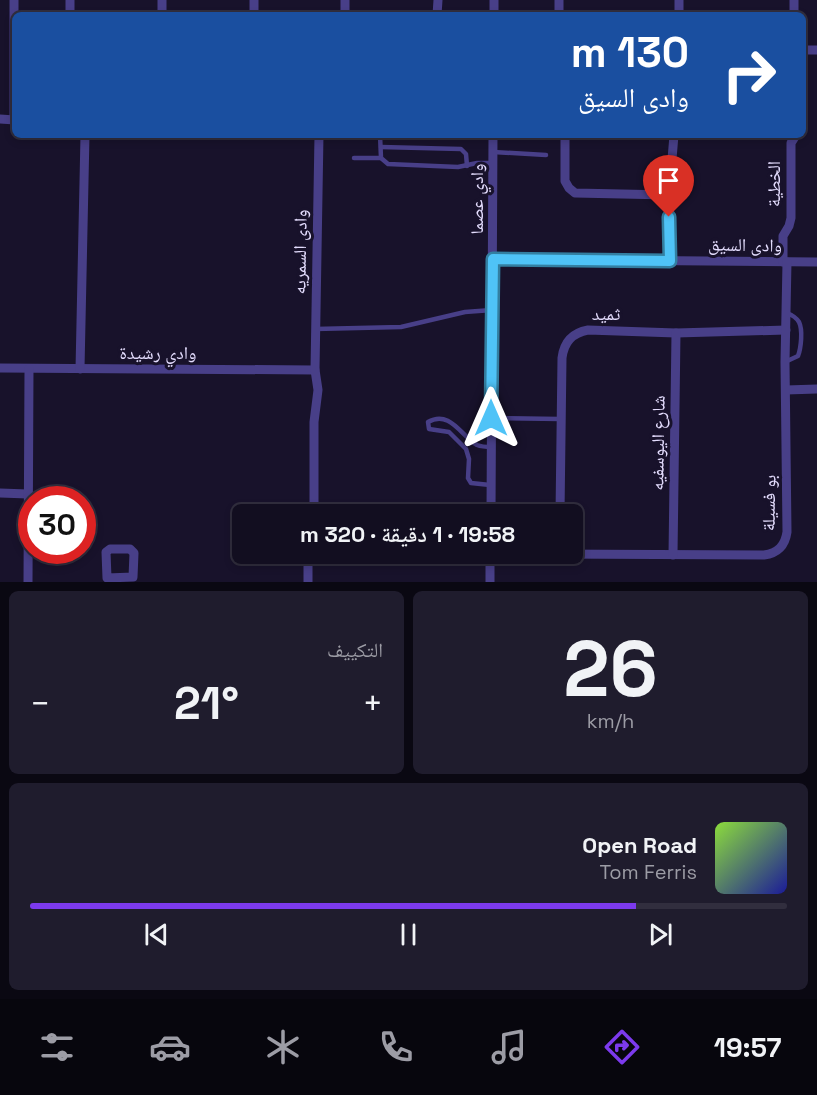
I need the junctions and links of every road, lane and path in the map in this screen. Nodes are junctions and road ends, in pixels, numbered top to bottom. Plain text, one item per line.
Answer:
1 (85, 138) edge
2 (319, 138) edge
3 (380, 138) edge
4 (493, 138) edge
5 (565, 138) edge
6 (674, 138) edge
7 (791, 138) edge
8 (381, 147) junction
9 (493, 152) junction
10 (546, 155) dead end
11 (354, 158) dead end
12 (381, 158) junction
13 (493, 163) junction
14 (467, 166) junction
15 (669, 195) junction
16 (493, 259) junction
17 (670, 261) junction
18 (785, 262) junction
19 (817, 262) edge
20 (492, 310) junction
21 (786, 312) junction
22 (315, 329) junction
23 (786, 330) junction
24 (676, 333) junction
25 (785, 362) junction
26 (0, 369) edge
27 (29, 369) junction
28 (80, 369) junction
29 (315, 369) junction
30 (817, 389) edge
31 (786, 390) junction
32 (491, 418) junction
33 (560, 419) junction
34 (492, 447) junction
35 (492, 484) junction
36 (28, 486) edge
37 (0, 493) edge
38 (18, 494) edge
39 (309, 504) edge
40 (314, 504) edge
41 (491, 504) edge
42 (560, 504) edge
43 (583, 554) edge
44 (674, 555) junction
45 (28, 564) edge
46 (308, 564) edge
47 (314, 564) edge
48 (490, 564) edge
49 (28, 582) edge
50 (308, 582) edge
51 (314, 582) edge
52 (490, 582) edge

1 - 28 street
2 - 22 street, وادى السمريه
3 - 8 lane
4 - 9 street, وادي عصما
5 - 15 street
6 - 15 street
7 - 18 street, الخطية
8 - 12 lane
8 - 14 lane
9 - 10 lane
9 - 13 street, وادي عصما
11 - 12 lane
12 - 14 lane
13 - 14 lane
13 - 16 street, وادي عصما
15 - 17 street
16 - 17 street, وادى السيق
16 - 20 street, وادي عصما
17 - 18 street, وادى السيق
18 - 19 street, وادى السيق
18 - 21 street, بو فسيلة
20 - 22 lane
20 - 32 street, وادي عصما
21 - 23 street, بو فسيلة
21 - 25 lane
22 - 29 street, وادى السمريه
23 - 24 street, ثميد
23 - 25 street, بو فسيلة
24 - 33 street, ثميد
24 - 44 street, شارع اليوسفيه
25 - 31 street, بو فسيلة
26 - 27 street, وادي رشيدة
27 - 28 street, وادي رشيدة
27 - 36 street
28 - 29 street, وادي رشيدة
29 - 39 street, وادى السمريه
29 - 40 street, وادى السمريه
30 - 31 street
31 - 44 street, بو فسيلة
32 - 33 lane
32 - 34 street, وادي عصما
33 - 42 street, ثميد
34 - 35 street, وادي عصما
34 - 35 lane
35 - 41 street, وادي عصما
37 - 38 street
43 - 44 street, بو فسيلة
45 - 49 street
46 - 50 street
47 - 51 street
48 - 52 street

